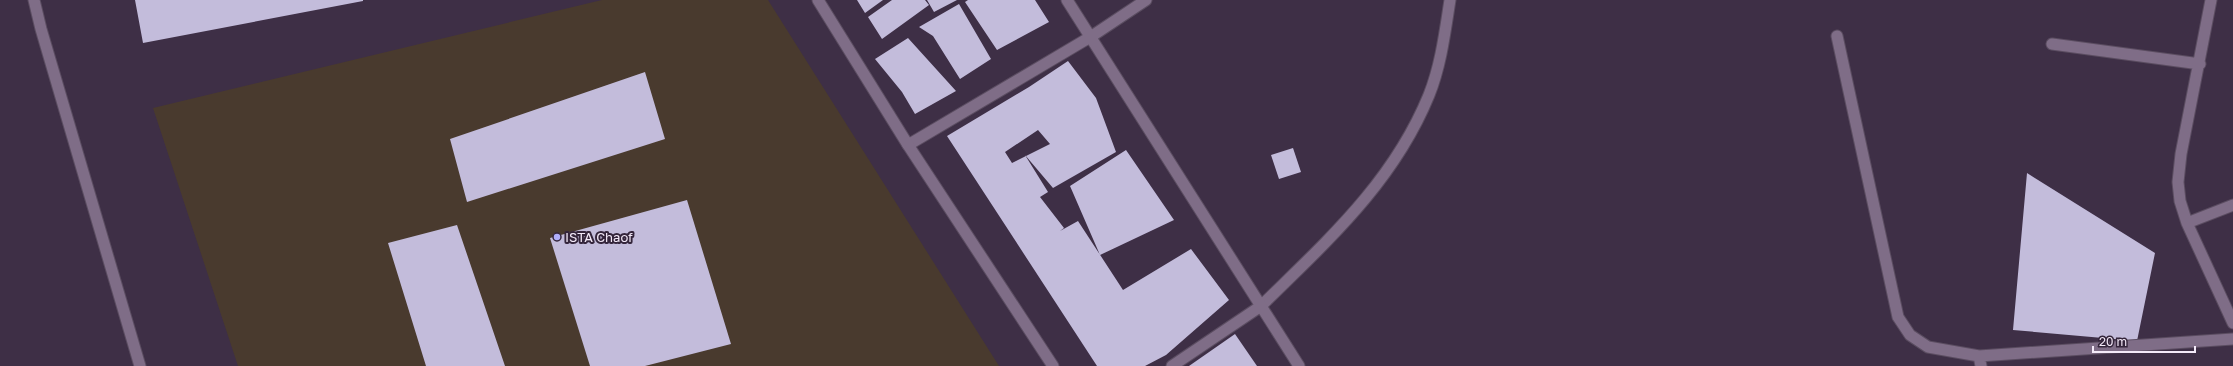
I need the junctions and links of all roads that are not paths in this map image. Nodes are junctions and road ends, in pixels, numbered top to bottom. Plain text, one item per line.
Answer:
1 (34, 0) edge
2 (818, 0) edge
3 (1067, 0) edge
4 (1146, 0) edge
5 (1450, 0) edge
6 (2211, 0) edge
7 (1092, 36) junction
8 (1837, 36) dead end
9 (2052, 44) dead end
10 (2200, 64) junction
11 (908, 145) junction
12 (2233, 205) edge
13 (2187, 223) junction
14 (1261, 306) junction
15 (2233, 323) edge
16 (2233, 339) edge
17 (1980, 361) edge
18 (140, 366) edge
19 (1053, 366) edge
20 (1172, 366) edge
21 (1299, 366) edge

1 - 18 street
2 - 11 street
3 - 7 street
4 - 7 street
5 - 14 street
6 - 10 street
7 - 11 street
7 - 14 street
8 - 17 street
9 - 10 street
10 - 13 street
11 - 19 street
12 - 13 street
13 - 15 street
14 - 20 street
14 - 21 street
16 - 17 street

